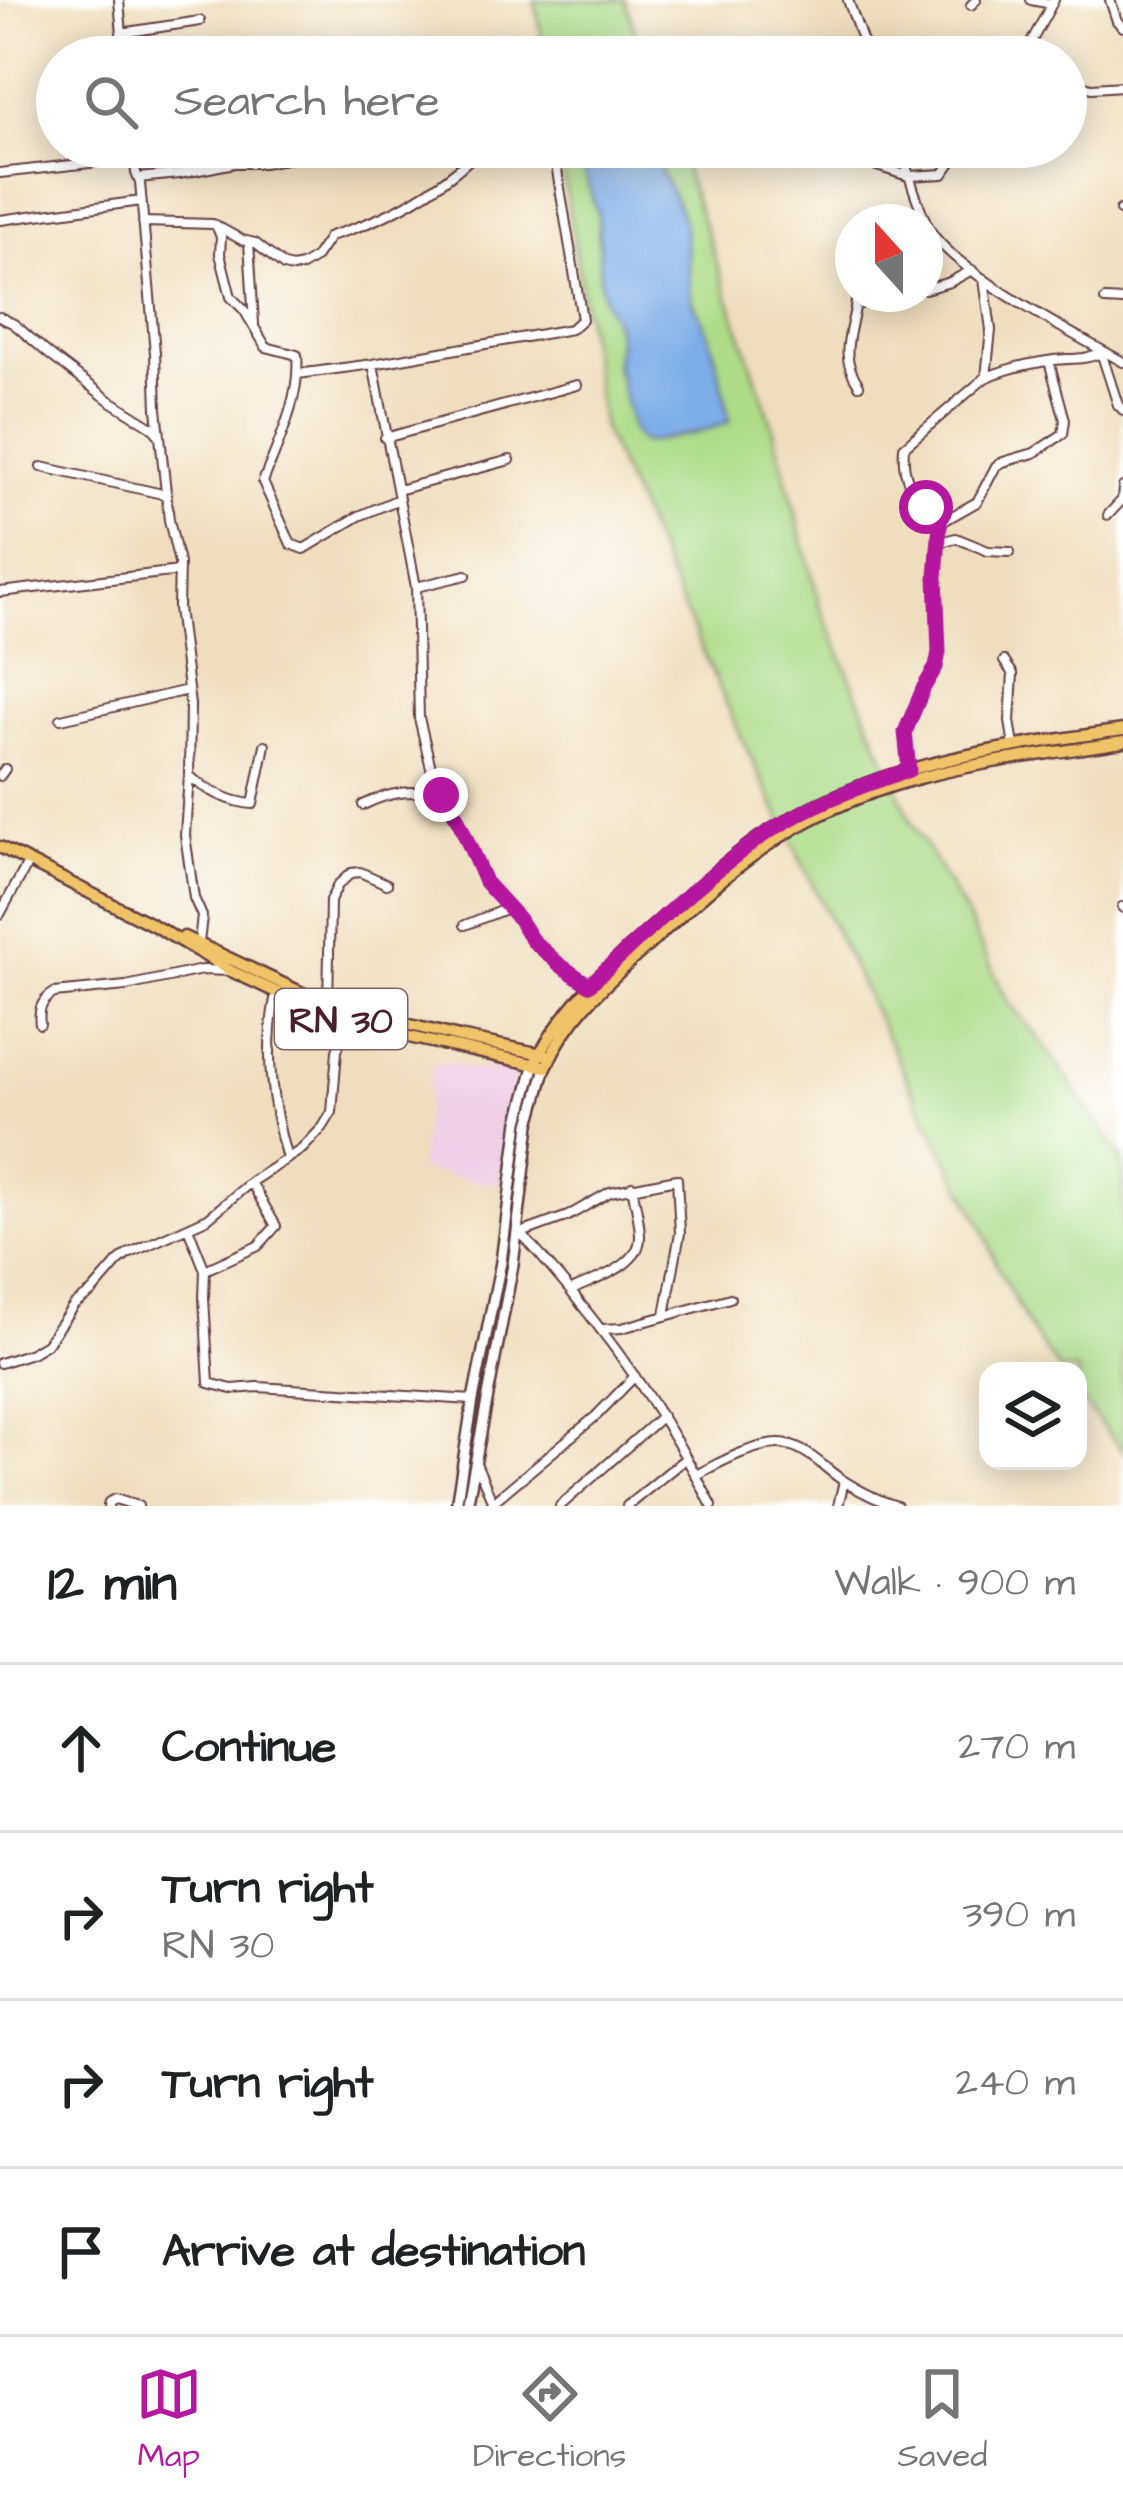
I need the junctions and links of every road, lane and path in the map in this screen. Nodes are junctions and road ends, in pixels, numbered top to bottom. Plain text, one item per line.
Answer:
1 (119, 0) edge
2 (848, 0) edge
3 (1031, 0) edge
4 (1110, 0) edge
5 (1053, 2) edge
6 (200, 21) dead end
7 (1123, 27) edge
8 (121, 33) junction
9 (121, 36) edge
10 (861, 36) edge
11 (1034, 36) edge
12 (1123, 86) edge
13 (1087, 87) edge
14 (39, 168) edge
15 (137, 168) edge
16 (210, 168) edge
17 (459, 168) edge
18 (557, 168) edge
19 (884, 168) edge
20 (907, 168) edge
21 (947, 168) edge
22 (0, 173) edge
23 (910, 176) junction
24 (138, 178) junction
25 (141, 201) junction
26 (919, 204) edge
27 (0, 220) edge
28 (143, 222) junction
29 (216, 225) junction
30 (249, 242) junction
31 (943, 245) edge
32 (973, 270) junction
33 (984, 278) junction
34 (943, 284) edge
35 (1105, 300) dead end
36 (1123, 302) edge
37 (854, 312) edge
38 (0, 317) edge
39 (254, 325) junction
40 (1102, 351) junction
41 (1049, 361) junction
42 (1122, 362) edge
43 (373, 364) junction
44 (298, 374) junction
45 (986, 378) junction
46 (577, 385) dead end
47 (860, 385) dead end
48 (1112, 385) junction
49 (1123, 410) edge
50 (160, 437) junction
51 (386, 438) junction
52 (510, 460) dead end
53 (42, 467) dead end
54 (1123, 487) edge
55 (167, 494) junction
56 (399, 494) junction
57 (1108, 515) dead end
58 (940, 523) junction
59 (940, 542) junction
60 (1010, 552) dead end
61 (179, 571) junction
62 (466, 575) dead end
63 (416, 587) junction
64 (0, 592) edge
65 (1004, 661) dead end
66 (188, 690) junction
67 (61, 718) dead end
68 (1123, 730) edge
69 (1123, 742) edge
70 (266, 745) dead end
71 (1014, 746) junction
72 (909, 770) junction
73 (189, 775) junction
74 (200, 785) junction
75 (188, 793) junction
76 (441, 795) junction
77 (363, 806) dead end
78 (0, 848) edge
79 (28, 863) junction
80 (387, 884) dead end
81 (508, 908) junction
82 (0, 914) edge
83 (153, 925) junction
84 (465, 926) dead end
85 (199, 943) junction
86 (231, 971) junction
87 (589, 985) junction
88 (276, 993) junction
89 (328, 1005) junction
90 (347, 1020) junction
91 (40, 1024) dead end
92 (543, 1060) junction
93 (287, 1159) junction
94 (250, 1182) junction
95 (632, 1186) junction
96 (188, 1228) junction
97 (520, 1232) junction
98 (206, 1270) junction
99 (572, 1291) junction
100 (730, 1298) dead end
101 (665, 1315) junction
102 (601, 1329) junction
103 (0, 1363) edge
104 (635, 1376) junction
105 (473, 1400) junction
106 (662, 1416) junction
107 (686, 1458) junction
108 (476, 1462) junction
109 (696, 1474) junction
110 (844, 1481) junction
111 (494, 1504) edge
112 (108, 1506) edge
113 (138, 1506) edge
114 (456, 1506) edge
115 (467, 1506) edge
116 (560, 1506) edge
117 (627, 1506) edge
118 (712, 1506) edge
119 (838, 1506) edge
120 (897, 1506) edge

1 - 8 street
2 - 10 street
3 - 5 street
4 - 7 street
5 - 11 street
6 - 8 street
8 - 9 street
12 - 13 street
14 - 22 street
15 - 24 street
16 - 24 street
17 - 30 street
18 - 43 street
19 - 23 street
20 - 23 street
21 - 23 street
23 - 26 street
24 - 25 street
25 - 27 street
25 - 28 street
28 - 29 street
28 - 50 street
29 - 30 street
29 - 39 street
30 - 39 street
31 - 32 street
32 - 33 street
32 - 34 street
33 - 40 street
33 - 45 street
35 - 36 street
37 - 47 street
38 - 50 street
39 - 44 street
40 - 41 street
40 - 42 street
40 - 48 street
41 - 45 street
41 - 58 street
42 - 48 street
43 - 44 street
43 - 51 street
44 - 56 street
45 - 58 street
46 - 51 street
48 - 49 street
50 - 55 street
51 - 56 street
52 - 56 street
53 - 55 street
54 - 57 street
55 - 61 street
56 - 63 street
58 - 59 street
59 - 60 street
59 - 72 street
61 - 64 street
61 - 66 street
62 - 63 street
63 - 76 street
65 - 71 street
66 - 67 street
66 - 73 street
68 - 71 main road
69 - 92 main road
70 - 74 street
71 - 72 main road
72 - 87 main road
73 - 74 street
73 - 75 street
74 - 75 street
75 - 85 street
76 - 77 street
76 - 81 street
78 - 79 main road, RN 30
79 - 82 street
79 - 83 main road, RN 30
80 - 89 street
81 - 84 street
81 - 87 street
83 - 85 main road, RN 30
83 - 86 main road, RN 30
85 - 89 main road, RN 30
86 - 88 main road, RN 30
86 - 91 street
87 - 92 main road
88 - 90 main road, RN 30
88 - 93 street
89 - 92 main road, RN 30
90 - 92 main road, RN 30
90 - 93 street
92 - 97 street
92 - 105 street
93 - 94 street
94 - 96 street
94 - 98 street
95 - 97 street
95 - 99 street
95 - 101 street
96 - 98 street
96 - 103 street
97 - 99 street
97 - 108 street
98 - 105 street
99 - 102 street
100 - 101 street
101 - 102 street
102 - 104 street
104 - 106 street
104 - 111 street
105 - 114 street
106 - 107 street
106 - 116 street
107 - 109 street
107 - 117 street
108 - 111 street
108 - 115 street
109 - 110 street
109 - 118 street
110 - 119 street
110 - 120 street
112 - 113 street

